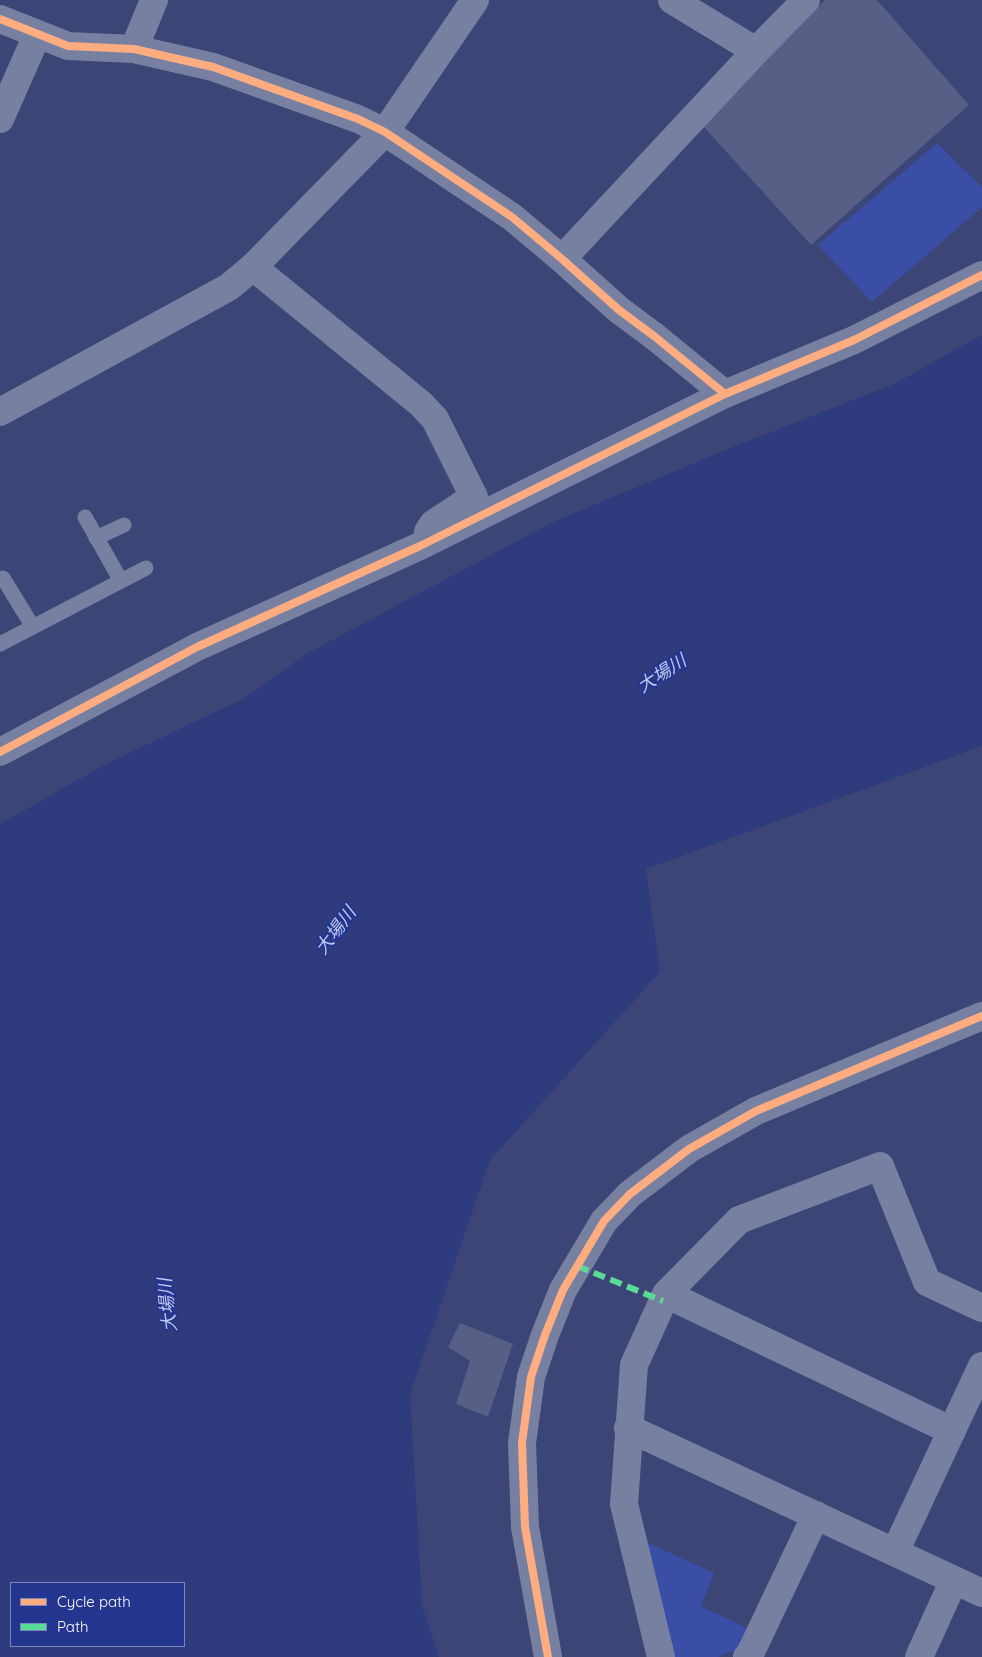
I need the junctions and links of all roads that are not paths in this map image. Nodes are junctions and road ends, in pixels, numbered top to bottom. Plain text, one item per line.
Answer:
1 (154, 0) edge
2 (475, 0) edge
3 (672, 0) edge
4 (806, 0) edge
5 (0, 19) edge
6 (37, 35) junction
7 (134, 49) junction
8 (756, 51) junction
9 (0, 119) edge
10 (385, 132) junction
11 (562, 259) junction
12 (253, 267) junction
13 (982, 275) edge
14 (725, 394) junction
15 (0, 412) edge
16 (85, 518) dead end
17 (124, 525) dead end
18 (96, 538) junction
19 (420, 546) junction
20 (146, 568) dead end
21 (3, 578) dead end
22 (121, 580) junction
23 (33, 627) junction
24 (0, 644) edge
25 (0, 752) edge
26 (982, 1016) edge
27 (666, 1294) junction
28 (982, 1308) edge
29 (982, 1366) edge
30 (628, 1428) junction
31 (952, 1431) junction
32 (816, 1515) junction
33 (895, 1552) junction
34 (954, 1580) junction
35 (982, 1593) edge
36 (548, 1657) edge
37 (662, 1657) edge
38 (747, 1657) edge
39 (919, 1657) edge

1 - 7 street
2 - 10 street
3 - 8 street
4 - 8 street
5 - 6 street
6 - 7 street
6 - 9 street
7 - 10 street
8 - 11 street
10 - 11 street
10 - 12 street
11 - 14 street
12 - 15 street
12 - 19 street
13 - 14 street
14 - 19 street
16 - 18 lane
17 - 18 lane
18 - 22 lane
19 - 25 street
20 - 22 lane
21 - 23 lane
22 - 23 lane
23 - 24 lane
26 - 36 street
27 - 28 street
27 - 30 street
27 - 31 street
29 - 31 street
30 - 32 street
30 - 37 street
31 - 33 street
32 - 33 street
32 - 38 street
33 - 34 street
34 - 35 street
34 - 39 street

